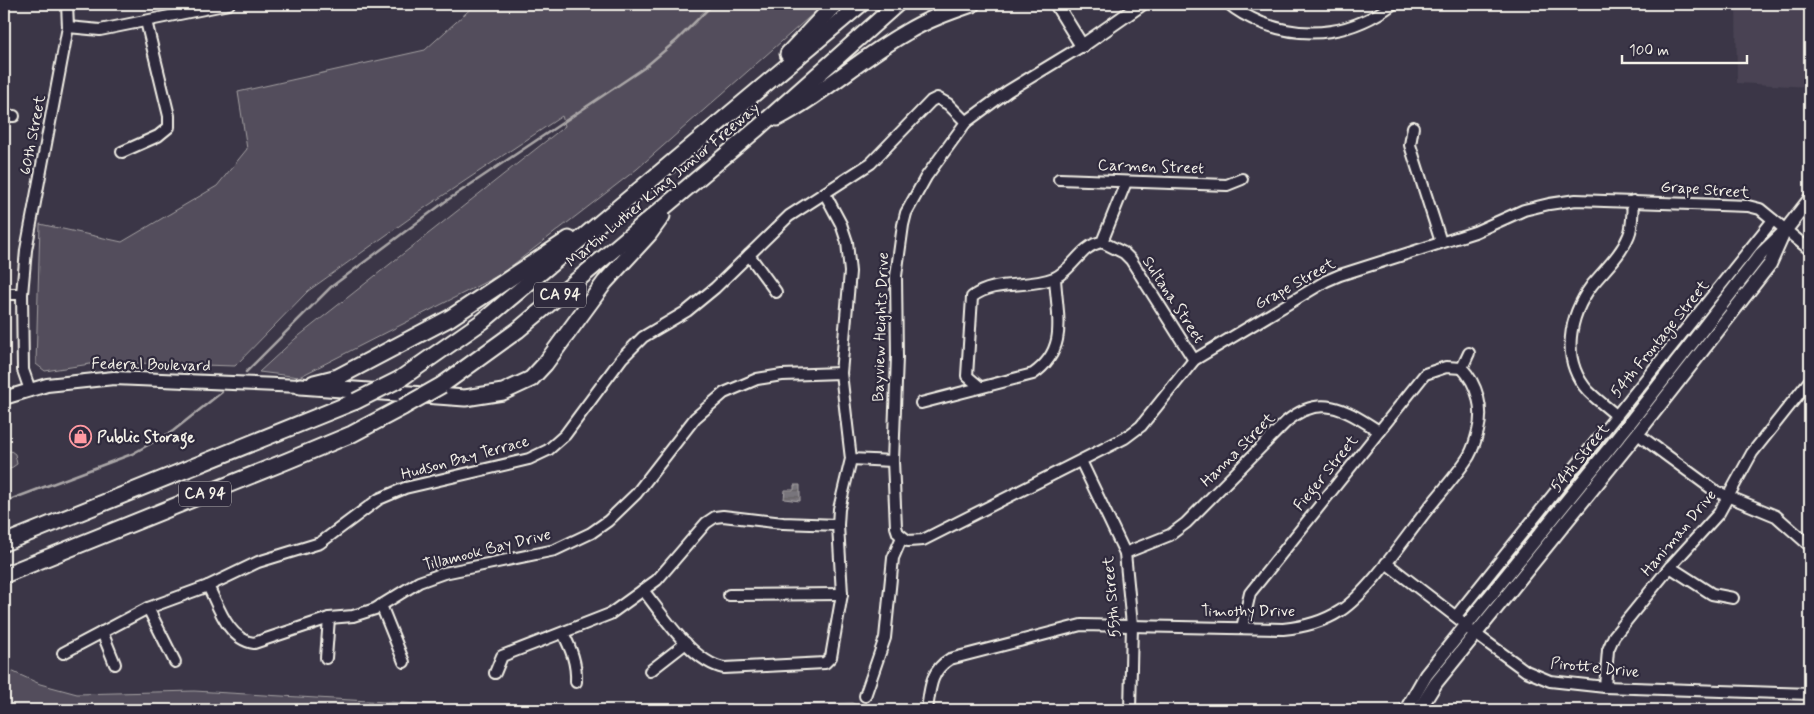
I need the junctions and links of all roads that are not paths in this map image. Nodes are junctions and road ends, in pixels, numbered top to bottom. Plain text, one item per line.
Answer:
1 (67, 4) edge
2 (229, 4) edge
3 (835, 4) edge
4 (860, 4) edge
5 (897, 4) edge
6 (972, 4) edge
7 (1056, 4) edge
8 (1142, 4) edge
9 (1229, 4) edge
10 (1393, 4) edge
11 (146, 21) junction
12 (68, 27) junction
13 (1082, 46) junction
14 (741, 104) junction
15 (966, 122) junction
16 (1413, 127) dead end
17 (758, 128) junction
18 (122, 152) dead end
19 (1059, 179) dead end
20 (1242, 179) dead end
21 (1126, 182) junction
22 (825, 194) junction
23 (1810, 199) edge
24 (674, 200) junction
25 (1633, 201) junction
26 (615, 209) junction
27 (1773, 220) junction
28 (1785, 231) junction
29 (1102, 242) junction
30 (1441, 242) junction
31 (1810, 250) edge
32 (749, 255) junction
33 (1055, 278) junction
34 (776, 292) dead end
35 (4, 294) edge
36 (22, 294) junction
37 (1468, 353) dead end
38 (1194, 360) junction
39 (1462, 368) junction
40 (841, 373) junction
41 (1810, 380) edge
42 (300, 386) junction
43 (980, 387) junction
44 (30, 390) junction
45 (4, 398) edge
46 (921, 402) dead end
47 (1617, 416) junction
48 (1379, 431) junction
49 (1643, 438) dead end
50 (851, 459) junction
51 (893, 461) junction
52 (1081, 461) junction
53 (1730, 496) junction
54 (838, 524) junction
55 (902, 537) junction
56 (4, 543) edge
57 (1810, 546) edge
58 (1125, 553) junction
59 (1386, 563) junction
60 (1670, 567) junction
61 (4, 575) edge
62 (208, 586) junction
63 (642, 590) junction
64 (842, 594) junction
65 (729, 595) dead end
66 (1734, 598) dead end
67 (381, 604) junction
68 (148, 608) junction
69 (329, 618) junction
70 (1460, 621) junction
71 (1132, 625) junction
72 (1242, 628) junction
73 (102, 632) junction
74 (563, 633) junction
75 (1476, 635) junction
76 (686, 643) junction
77 (63, 653) dead end
78 (326, 658) dead end
79 (175, 662) dead end
80 (404, 662) dead end
81 (115, 664) dead end
82 (650, 671) dead end
83 (495, 674) dead end
84 (576, 682) dead end
85 (1605, 687) junction
86 (1810, 694) edge
87 (865, 696) dead end
88 (927, 710) edge
89 (1130, 710) edge
90 (1406, 710) edge
91 (1418, 710) edge

1 - 12 street, 60th Street
2 - 11 street
3 - 14 highway
4 - 14 highway, Martin Luther King Junior Freeway / CA 94
5 - 17 highway, Martin Luther King Junior Freeway / CA 94
6 - 17 highway
7 - 13 main road
8 - 13 main road, Bayview Heights Drive
9 - 10 street
11 - 12 street
11 - 18 street
12 - 36 street, 60th Street
13 - 15 street, Bayview Heights Drive
14 - 26 highway, Martin Luther King Junior Freeway / CA 94
15 - 22 street, Hudson Bay Terrace
15 - 51 street, Bayview Heights Drive
16 - 30 street
17 - 24 highway, Martin Luther King Junior Freeway / CA 94
19 - 21 street, Carmen Street
20 - 21 street, Carmen Street
21 - 29 street
22 - 32 street, Hudson Bay Terrace
22 - 40 street
23 - 28 main road, 54th Street
24 - 42 highway
24 - 61 highway, Martin Luther King Junior Freeway / CA 94, bridge
25 - 27 street, Grape Street
25 - 30 street, Grape Street
25 - 47 street
26 - 42 highway
26 - 56 highway, Martin Luther King Junior Freeway / CA 94, bridge
27 - 28 street, Grape Street
27 - 47 street, 54th Frontage Street
28 - 31 street
28 - 70 main road, 54th Street
28 - 75 main road, 54th Street
29 - 33 street
29 - 38 street, Sultana Street
30 - 38 street, Grape Street
32 - 34 street
32 - 62 street, Hudson Bay Terrace
33 - 43 street
33 - 43 street
35 - 36 street
36 - 44 street, 60th Street
37 - 39 street
38 - 52 street, Grape Street
39 - 48 street, Fieger Street
39 - 59 street, Timothy Drive
40 - 50 street
40 - 67 street, Tillamook Bay Drive
41 - 53 street, Haniman Drive
42 - 44 main road, Federal Boulevard
43 - 46 street
44 - 45 main road, Federal Boulevard
47 - 70 street, 54th Frontage Street
48 - 58 street, Hanna Street
48 - 72 street, Fieger Street
49 - 53 street
50 - 51 street
50 - 54 street
51 - 55 street, Bayview Heights Drive
52 - 55 street, Grape Street
52 - 58 street, 55th Street
53 - 57 street
53 - 60 street, Haniman Drive
54 - 63 street
54 - 64 street
55 - 87 street
58 - 71 street, 55th Street
59 - 70 street, Pirotte Drive
59 - 72 street, Timothy Drive
60 - 66 street
60 - 85 street, Haniman Drive
62 - 68 street, Hudson Bay Terrace
62 - 69 street, Tillamook Bay Drive
63 - 74 street
63 - 76 street
64 - 65 street
64 - 76 street
67 - 69 street, Tillamook Bay Drive
67 - 80 street
68 - 73 street, Hudson Bay Terrace
68 - 79 street
69 - 78 street
70 - 75 street, Pirotte Drive
70 - 90 main road, 54th Street
71 - 72 street, Timothy Drive
71 - 88 street, Timothy Drive
71 - 89 street, 55th Street
73 - 77 street, Hudson Bay Terrace
73 - 81 street
74 - 83 street
74 - 84 street
75 - 85 street, Pirotte Drive
75 - 91 main road, 54th Street
76 - 82 street
85 - 86 street, Pirotte Drive

